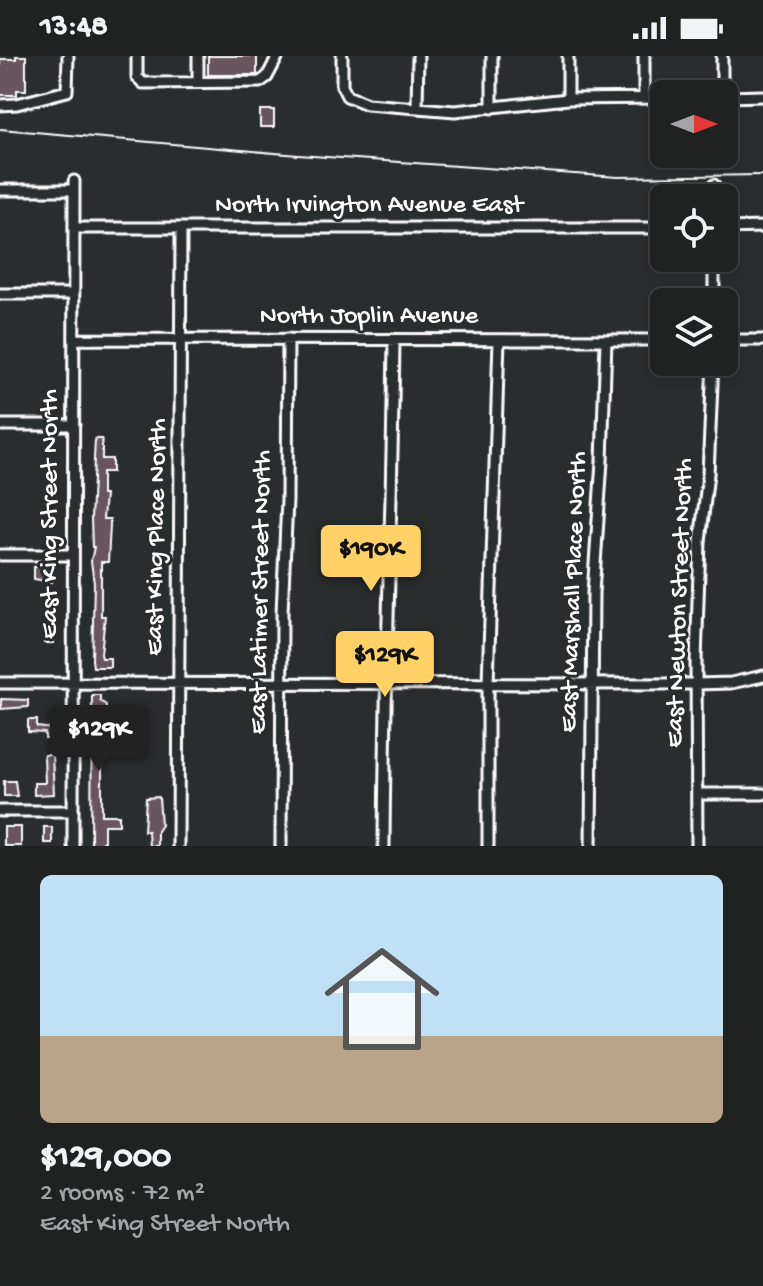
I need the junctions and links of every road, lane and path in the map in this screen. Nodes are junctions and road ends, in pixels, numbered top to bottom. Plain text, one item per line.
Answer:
1 (68, 56) edge
2 (137, 56) edge
3 (198, 56) edge
4 (278, 56) edge
5 (342, 56) edge
6 (418, 56) edge
7 (492, 56) edge
8 (568, 56) edge
9 (644, 56) edge
10 (722, 56) edge
11 (723, 80) edge
12 (198, 82) junction
13 (738, 95) edge
14 (763, 96) edge
15 (644, 98) junction
16 (650, 98) edge
17 (568, 99) junction
18 (0, 105) edge
19 (417, 107) junction
20 (492, 108) junction
21 (0, 190) edge
22 (763, 227) edge
23 (74, 228) junction
24 (650, 228) edge
25 (738, 228) edge
26 (181, 229) junction
27 (0, 294) edge
28 (74, 294) junction
29 (74, 339) junction
30 (288, 339) junction
31 (182, 340) junction
32 (394, 340) junction
33 (499, 340) junction
34 (606, 340) junction
35 (650, 340) edge
36 (738, 340) edge
37 (763, 340) edge
38 (712, 376) edge
39 (0, 425) edge
40 (74, 425) junction
41 (0, 555) edge
42 (73, 555) junction
43 (763, 676) edge
44 (385, 682) junction
45 (0, 683) edge
46 (73, 683) junction
47 (178, 683) junction
48 (282, 683) junction
49 (488, 683) junction
50 (591, 684) junction
51 (696, 684) junction
52 (697, 794) junction
53 (763, 794) edge
54 (0, 811) edge
55 (73, 811) junction
56 (73, 846) edge
57 (178, 846) edge
58 (281, 846) edge
59 (384, 846) edge
60 (488, 846) edge
61 (591, 846) edge
62 (697, 846) edge

1 - 18 street
2 - 12 street
3 - 12 street
4 - 12 street
5 - 19 street
6 - 19 street
7 - 20 street
8 - 17 street
9 - 15 street
10 - 11 street
13 - 14 street
15 - 16 street
15 - 17 street
17 - 20 street
19 - 20 street
21 - 23 street, East King Street North
22 - 25 street
23 - 26 street, North Irvington Avenue East
23 - 28 street, East King Street North
24 - 26 street, North Irvington Avenue East
26 - 31 street, East King Place North
27 - 28 street
28 - 29 street, East King Street North
29 - 31 street, North Joplin Avenue
29 - 40 street, East King Street North
30 - 31 street, North Joplin Avenue
30 - 32 street, North Joplin Avenue
30 - 48 street, East Latimer Street North
31 - 47 street, East King Place North
32 - 33 street, North Joplin Avenue
32 - 44 street
33 - 34 street, North Joplin Avenue
33 - 49 street
34 - 35 street, North Joplin Avenue
34 - 50 street, East Marshall Place North
36 - 37 street
38 - 51 street, East Newton Street North
39 - 40 street
40 - 42 street, East King Street North
41 - 42 street
42 - 46 street, East King Street North
43 - 51 street
44 - 48 street
44 - 49 street
44 - 59 street
45 - 46 street
46 - 47 street
46 - 55 street, East King Street North
47 - 48 street
47 - 57 street, East King Place North
48 - 58 street, East Latimer Street North
49 - 50 street
49 - 60 street
50 - 51 street
50 - 61 street, East Marshall Place North
51 - 52 street, East Newton Street North
52 - 53 street
52 - 62 street, East Newton Street North
54 - 55 street
55 - 56 street, East King Street North

